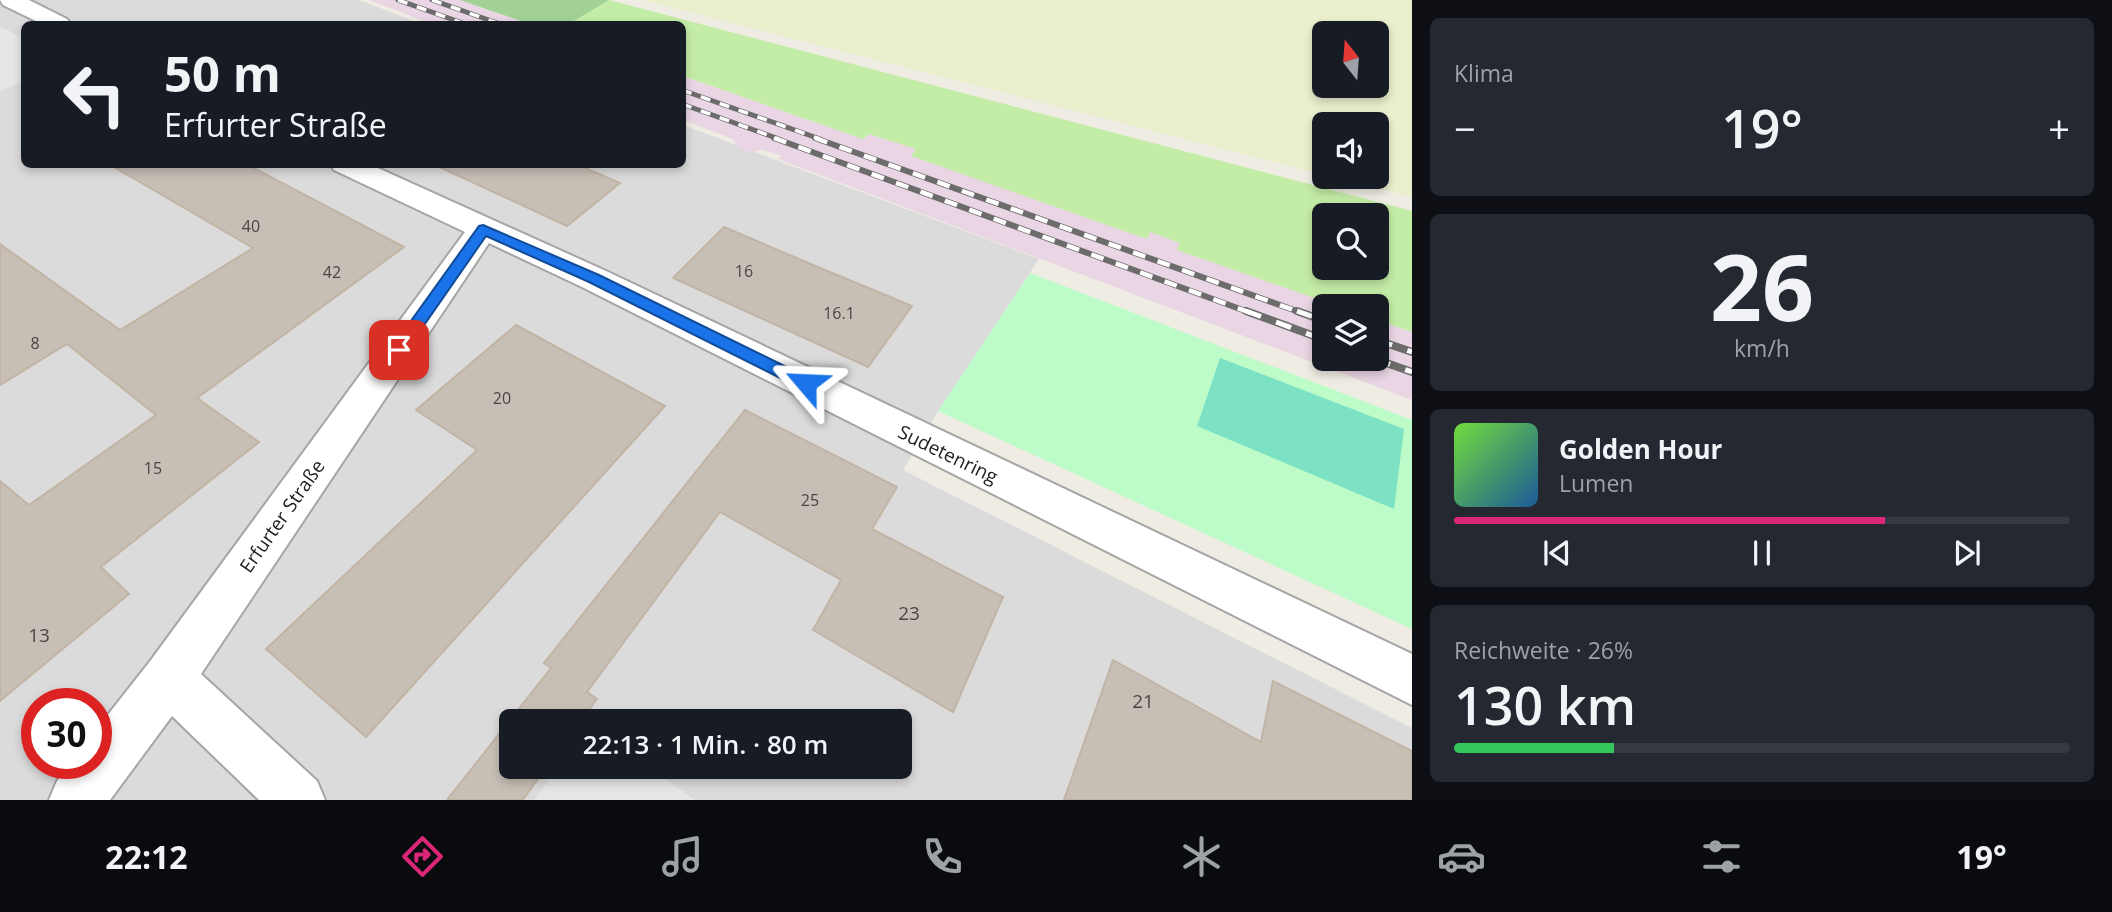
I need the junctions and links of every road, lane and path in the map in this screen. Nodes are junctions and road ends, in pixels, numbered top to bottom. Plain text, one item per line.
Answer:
1 (11, 0) edge
2 (53, 21) edge
3 (353, 168) edge
4 (483, 229) junction
5 (169, 678) junction
6 (1412, 680) edge
7 (76, 800) edge
8 (298, 800) edge

1 - 2 street
3 - 4 street, Sudetenring
4 - 5 street, Erfurter Straße
4 - 6 street, Sudetenring
5 - 7 street, Erfurter Straße
5 - 8 street

